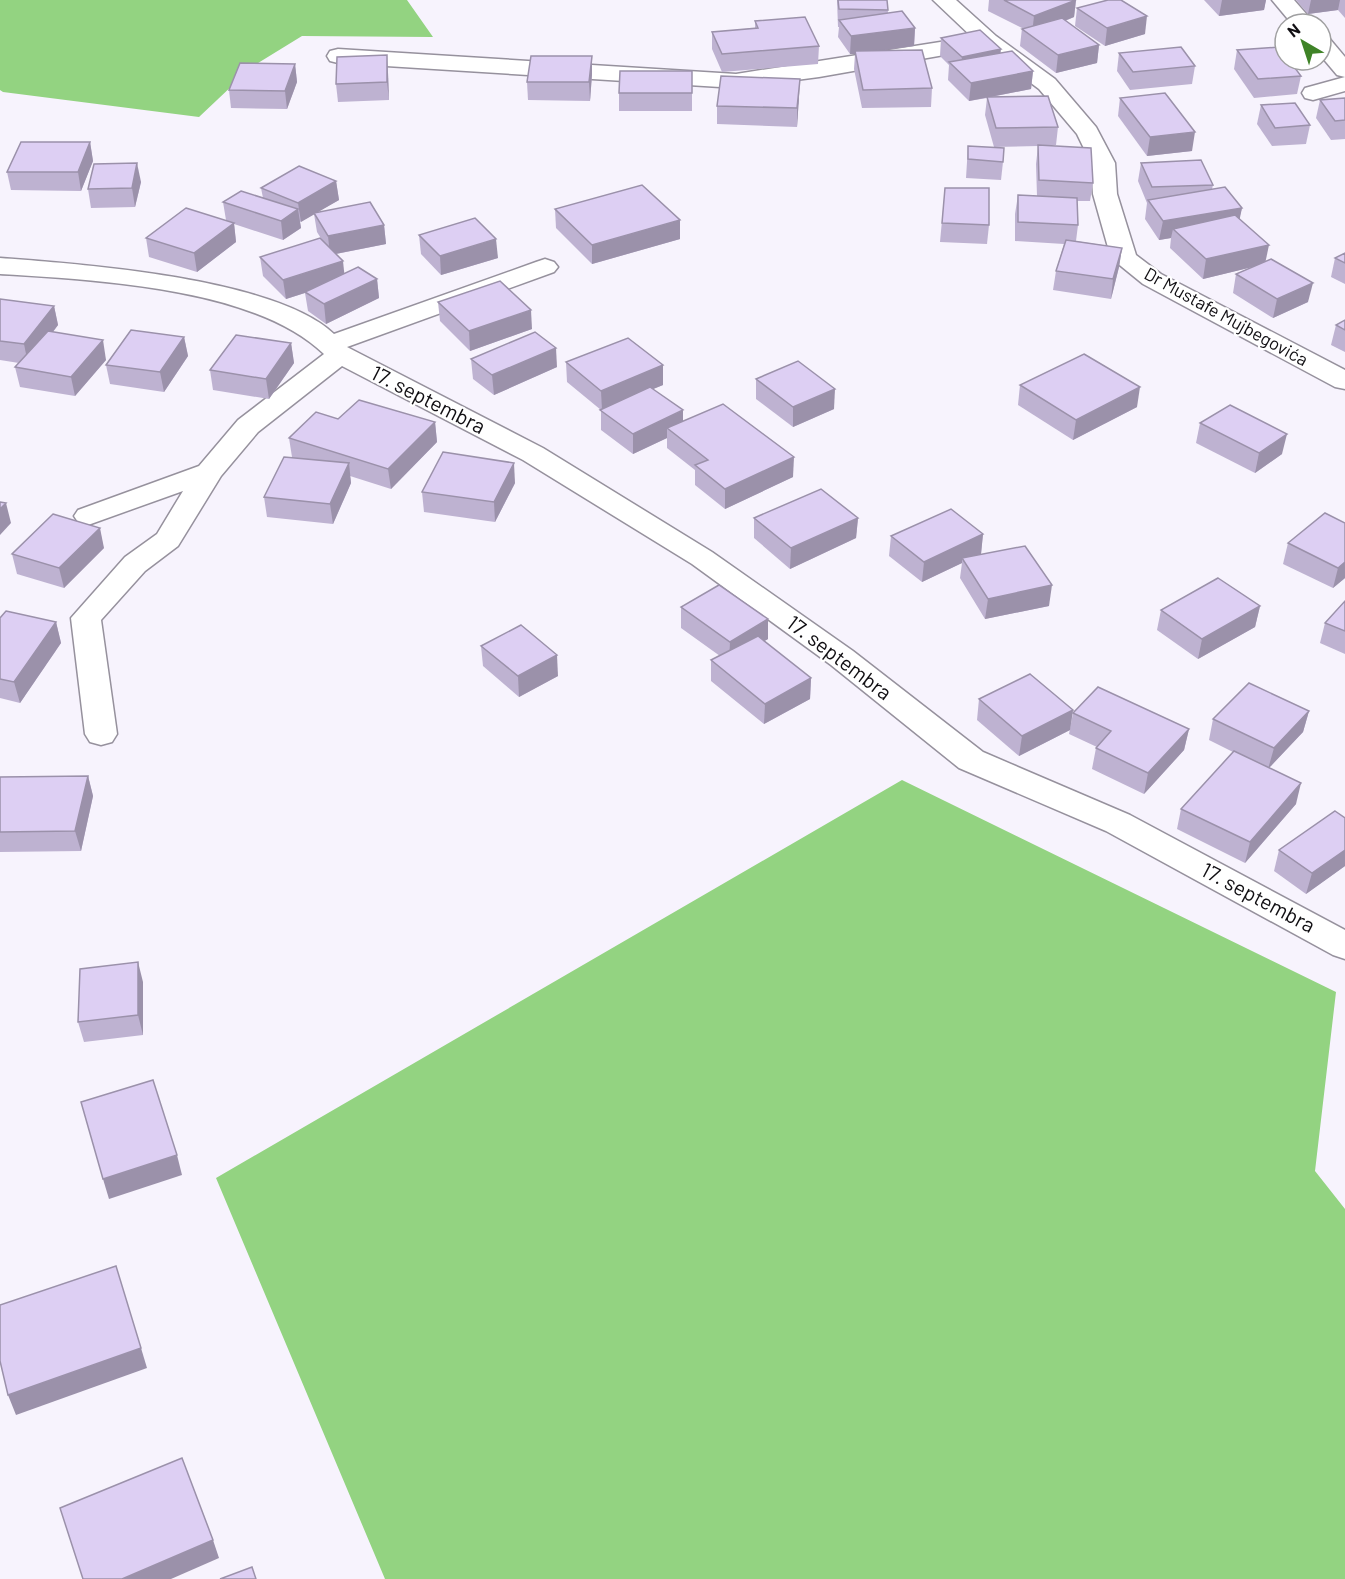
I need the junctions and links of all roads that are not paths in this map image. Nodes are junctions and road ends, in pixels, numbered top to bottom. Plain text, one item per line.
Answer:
1 (944, 0) edge
2 (1283, 0) edge
3 (1294, 12) edge
4 (988, 41) junction
5 (338, 56) edge
6 (1333, 56) edge
7 (1345, 70) edge
8 (1345, 84) edge
9 (1313, 93) dead end
10 (0, 266) edge
11 (545, 267) dead end
12 (336, 349) junction
13 (1345, 381) edge
14 (209, 472) junction
15 (88, 516) dead end
16 (101, 734) dead end
17 (1345, 946) edge

1 - 4 street, Dr Mustafe Mujbegovića
2 - 3 street
4 - 5 street
4 - 13 street, Dr Mustafe Mujbegovića
6 - 7 street
8 - 9 street
10 - 12 street, 17. septembra
11 - 12 street, 17. septembra
12 - 14 street, 17. septembra
12 - 17 street, 17. septembra
14 - 15 street, 17. septembra
14 - 16 street, 17. septembra

